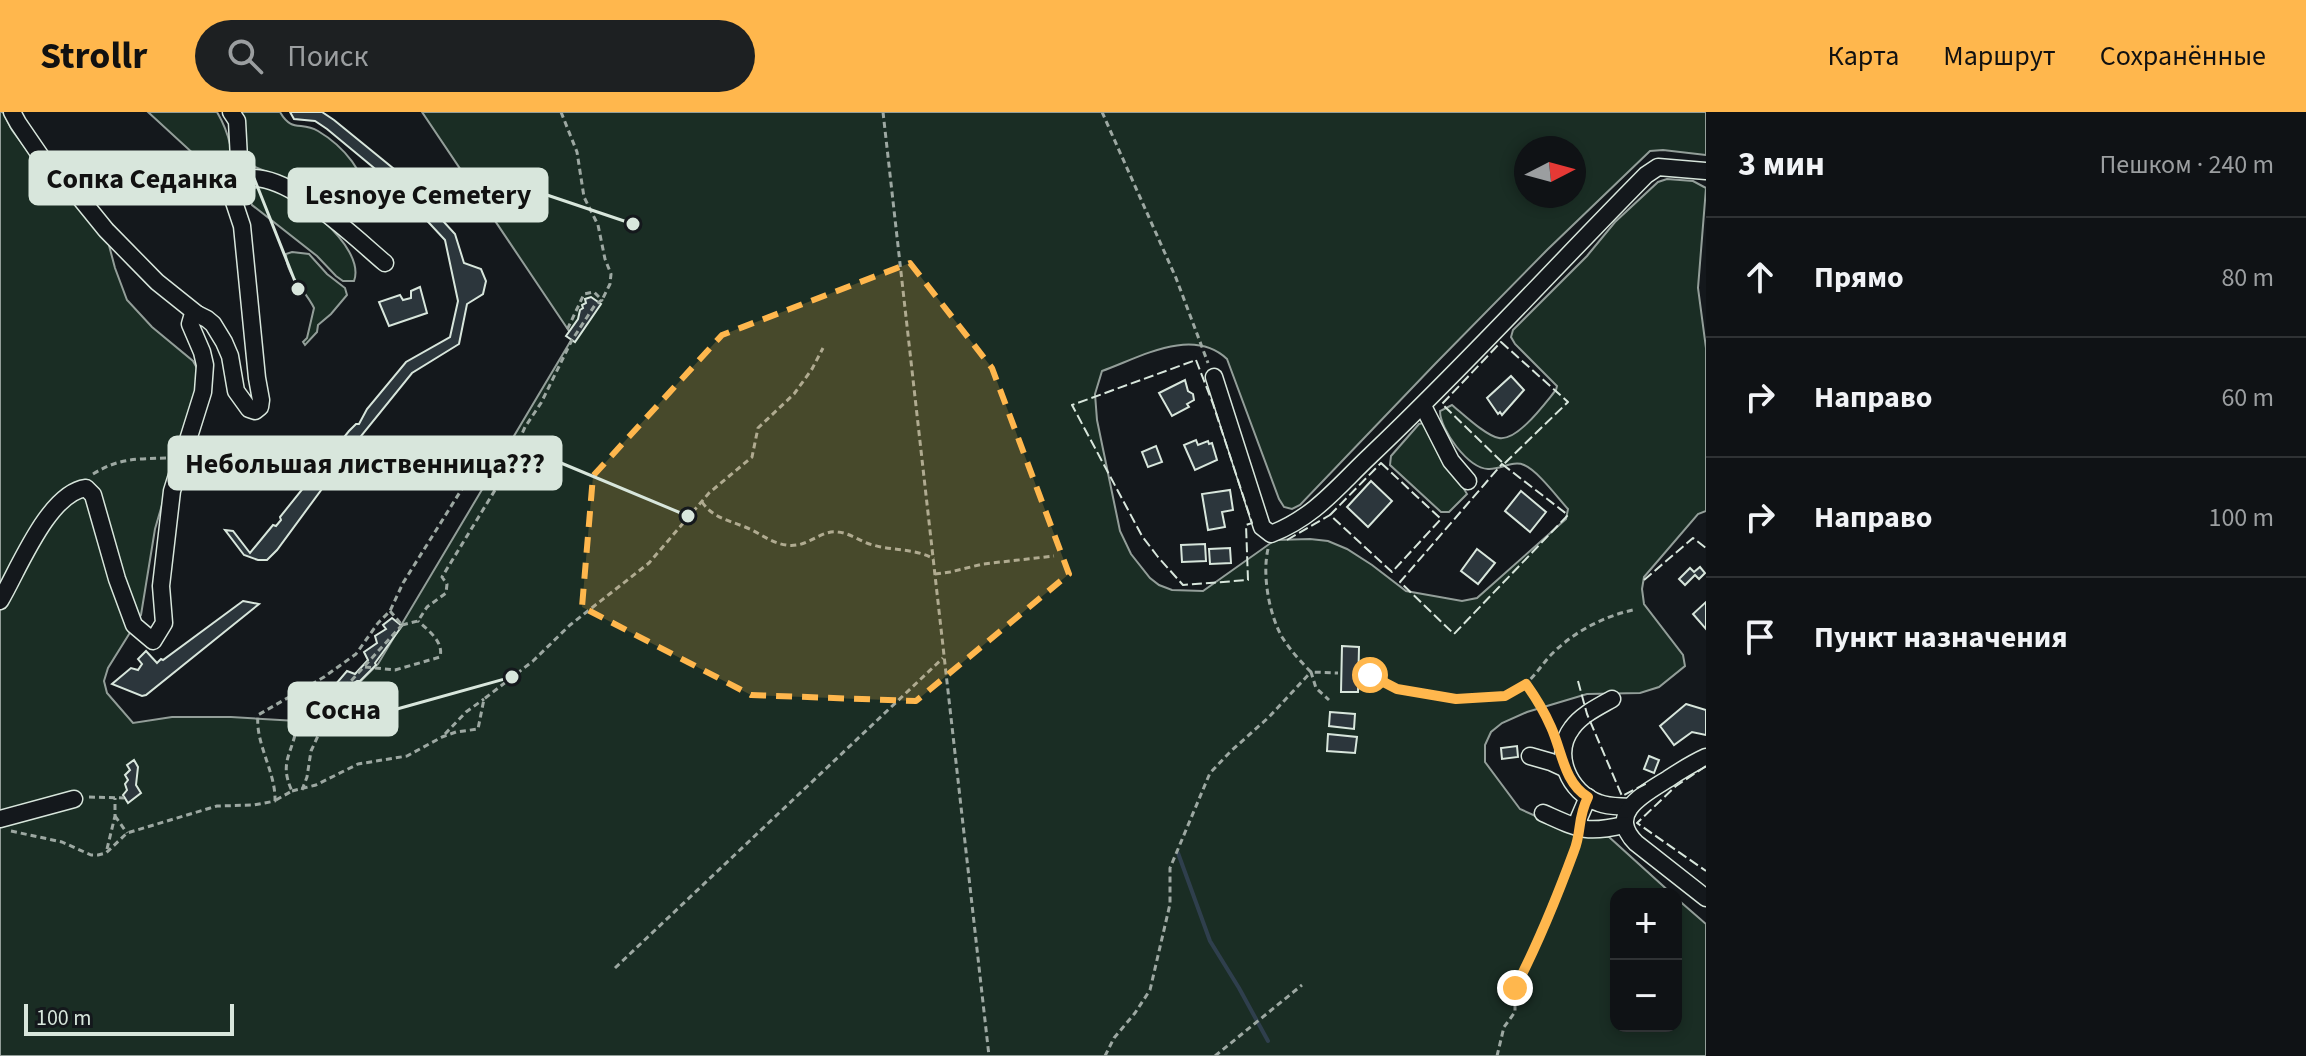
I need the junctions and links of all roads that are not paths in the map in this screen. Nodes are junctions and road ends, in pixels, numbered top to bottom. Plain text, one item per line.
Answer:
1 (12, 112) edge
2 (231, 112) edge
3 (1706, 171) edge
4 (244, 178) junction
5 (385, 263) dead end
6 (197, 314) junction
7 (1214, 377) road end
8 (1423, 406) junction
9 (1468, 481) dead end
10 (0, 601) edge
11 (1612, 699) dead end
12 (1530, 756) dead end
13 (1706, 757) edge
14 (1564, 763) junction
15 (1588, 797) junction
16 (74, 799) road end
17 (1630, 807) junction
18 (1543, 813) dead end
19 (4, 825) edge
20 (1624, 825) junction
21 (1579, 828) junction
22 (1706, 898) edge

1 - 6 street
2 - 4 street
3 - 8 street
4 - 5 street
4 - 6 street
6 - 10 street
7 - 8 street
8 - 9 street
11 - 14 street
12 - 14 street
13 - 17 street
14 - 15 street
15 - 17 street
15 - 21 street
16 - 19 street
17 - 20 street
18 - 21 street
20 - 21 street
20 - 22 street

